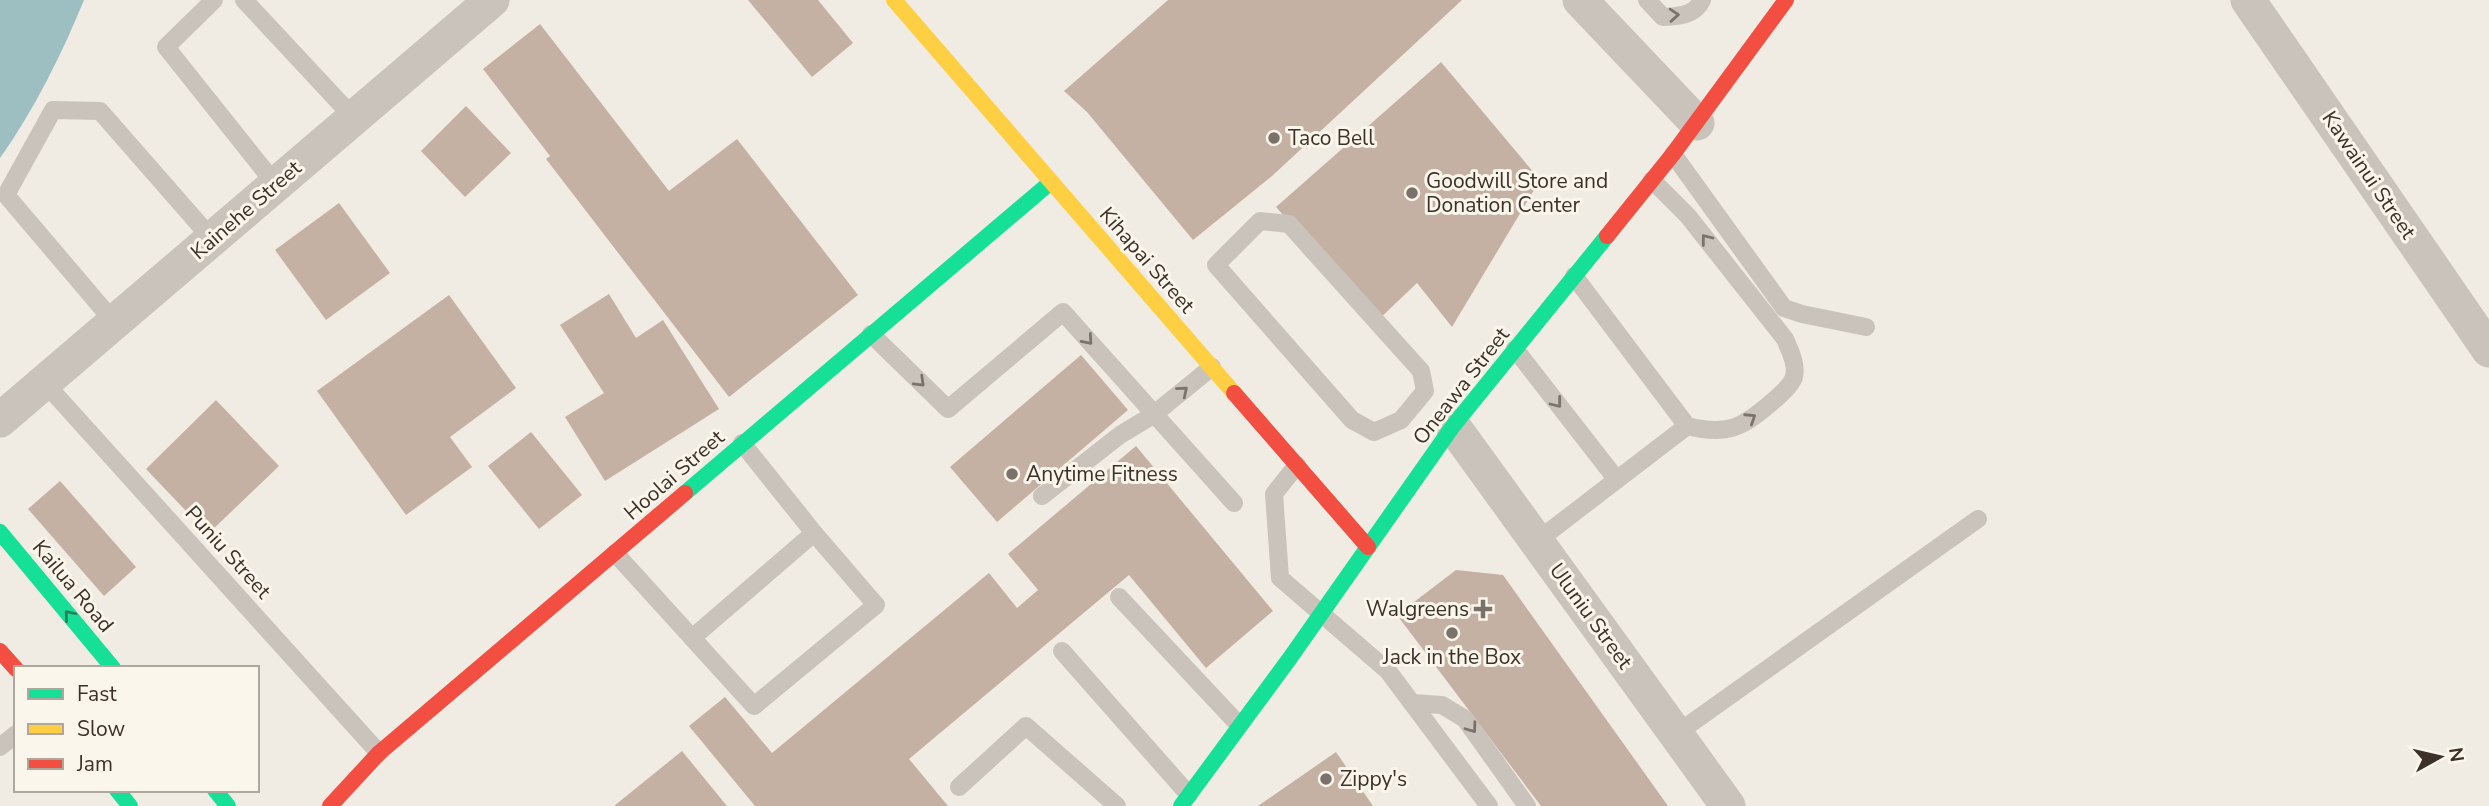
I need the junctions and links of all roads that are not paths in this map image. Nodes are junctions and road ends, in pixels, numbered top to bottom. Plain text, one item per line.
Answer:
1 (215, 0) edge
2 (244, 0) edge
3 (492, 0) edge
4 (894, 0) edge
5 (1580, 0) edge
6 (1647, 0) edge
7 (1702, 0) edge
8 (1786, 0) edge
9 (2248, 0) edge
10 (354, 118) junction
11 (1697, 123) junction
12 (1673, 154) junction
13 (1652, 180) junction
14 (1051, 182) junction
15 (276, 185) junction
16 (212, 239) junction
17 (1216, 265) joint
18 (1574, 276) junction
19 (114, 323) junction
20 (1866, 327) dead end
21 (871, 334) junction
22 (1516, 349) junction
23 (2489, 350) edge
24 (1212, 367) junction
25 (44, 382) junction
26 (1153, 415) junction
27 (0, 420) edge
28 (1454, 426) junction
29 (1687, 426) junction
30 (743, 443) junction
31 (1297, 465) junction
32 (1617, 480) junction
33 (1042, 496) dead end
34 (1234, 503) dead end
35 (1978, 519) dead end
36 (0, 532) edge
37 (814, 533) junction
38 (1537, 541) junction
39 (1368, 547) junction
40 (615, 553) junction
41 (1119, 597) dead end
42 (1321, 614) junction
43 (692, 638) junction
44 (0, 651) edge
45 (1062, 651) dead end
46 (111, 666) edge
47 (14, 667) edge
48 (1412, 703) junction
49 (1239, 725) junction
50 (1676, 734) junction
51 (14, 736) edge
52 (0, 747) edge
53 (379, 753) junction
54 (959, 788) dead end
55 (119, 792) edge
56 (217, 792) edge
57 (1185, 800) edge
58 (130, 806) edge
59 (228, 806) edge
60 (330, 806) edge
61 (1117, 806) edge
62 (1489, 806) edge
63 (1527, 806) edge
64 (1728, 806) edge

1 - 15 lane
2 - 10 lane
3 - 10 street, Kainehe Street
4 - 14 street, Kihapai Street
5 - 11 street
6 -> 7 lane
8 - 11 street, Oneawa Street
9 - 23 street, Kawainui Street
10 - 15 street, Kainehe Street
11 - 12 street, Oneawa Street
12 - 13 street, Oneawa Street
12 - 20 lane
13 - 18 street, Oneawa Street
29 -> 13 lane
14 - 21 street, Hoolai Street
14 - 24 street, Kihapai Street
15 - 16 street, Kainehe Street
16 - 19 street, Kainehe Street
16 - 19 lane
17 - 17 lane
18 - 22 street, Oneawa Street
18 - 29 lane
19 - 25 street, Kainehe Street
21 -> 26 lane
21 - 30 street, Hoolai Street
22 - 28 street, Oneawa Street
22 -> 32 lane
26 -> 24 lane
24 - 31 street, Kihapai Street
25 - 27 street, Kainehe Street
25 - 53 lane, Puniu Street
26 - 33 lane
26 - 34 lane
28 - 38 street, Uluniu Street
28 - 39 street, Oneawa Street
29 - 32 lane
30 - 37 lane
30 - 40 street, Hoolai Street
31 - 39 street, Kihapai Street
31 - 42 lane
32 - 38 lane
35 - 50 lane
46 -> 36 street, Kailua Road
37 - 43 lane
37 - 43 lane
38 - 50 street, Uluniu Street
39 - 42 street, Oneawa Street
40 - 43 lane
40 - 53 street, Hoolai Street
41 - 49 lane
42 - 48 lane
42 - 49 street, Oneawa Street
44 - 47 street
45 - 57 lane
48 - 62 lane
48 -> 63 lane
49 - 57 street, Oneawa Street
50 - 64 street, Uluniu Street
51 - 52 lane
53 - 60 street, Hoolai Street
54 - 61 lane
55 - 58 street
56 - 59 street

